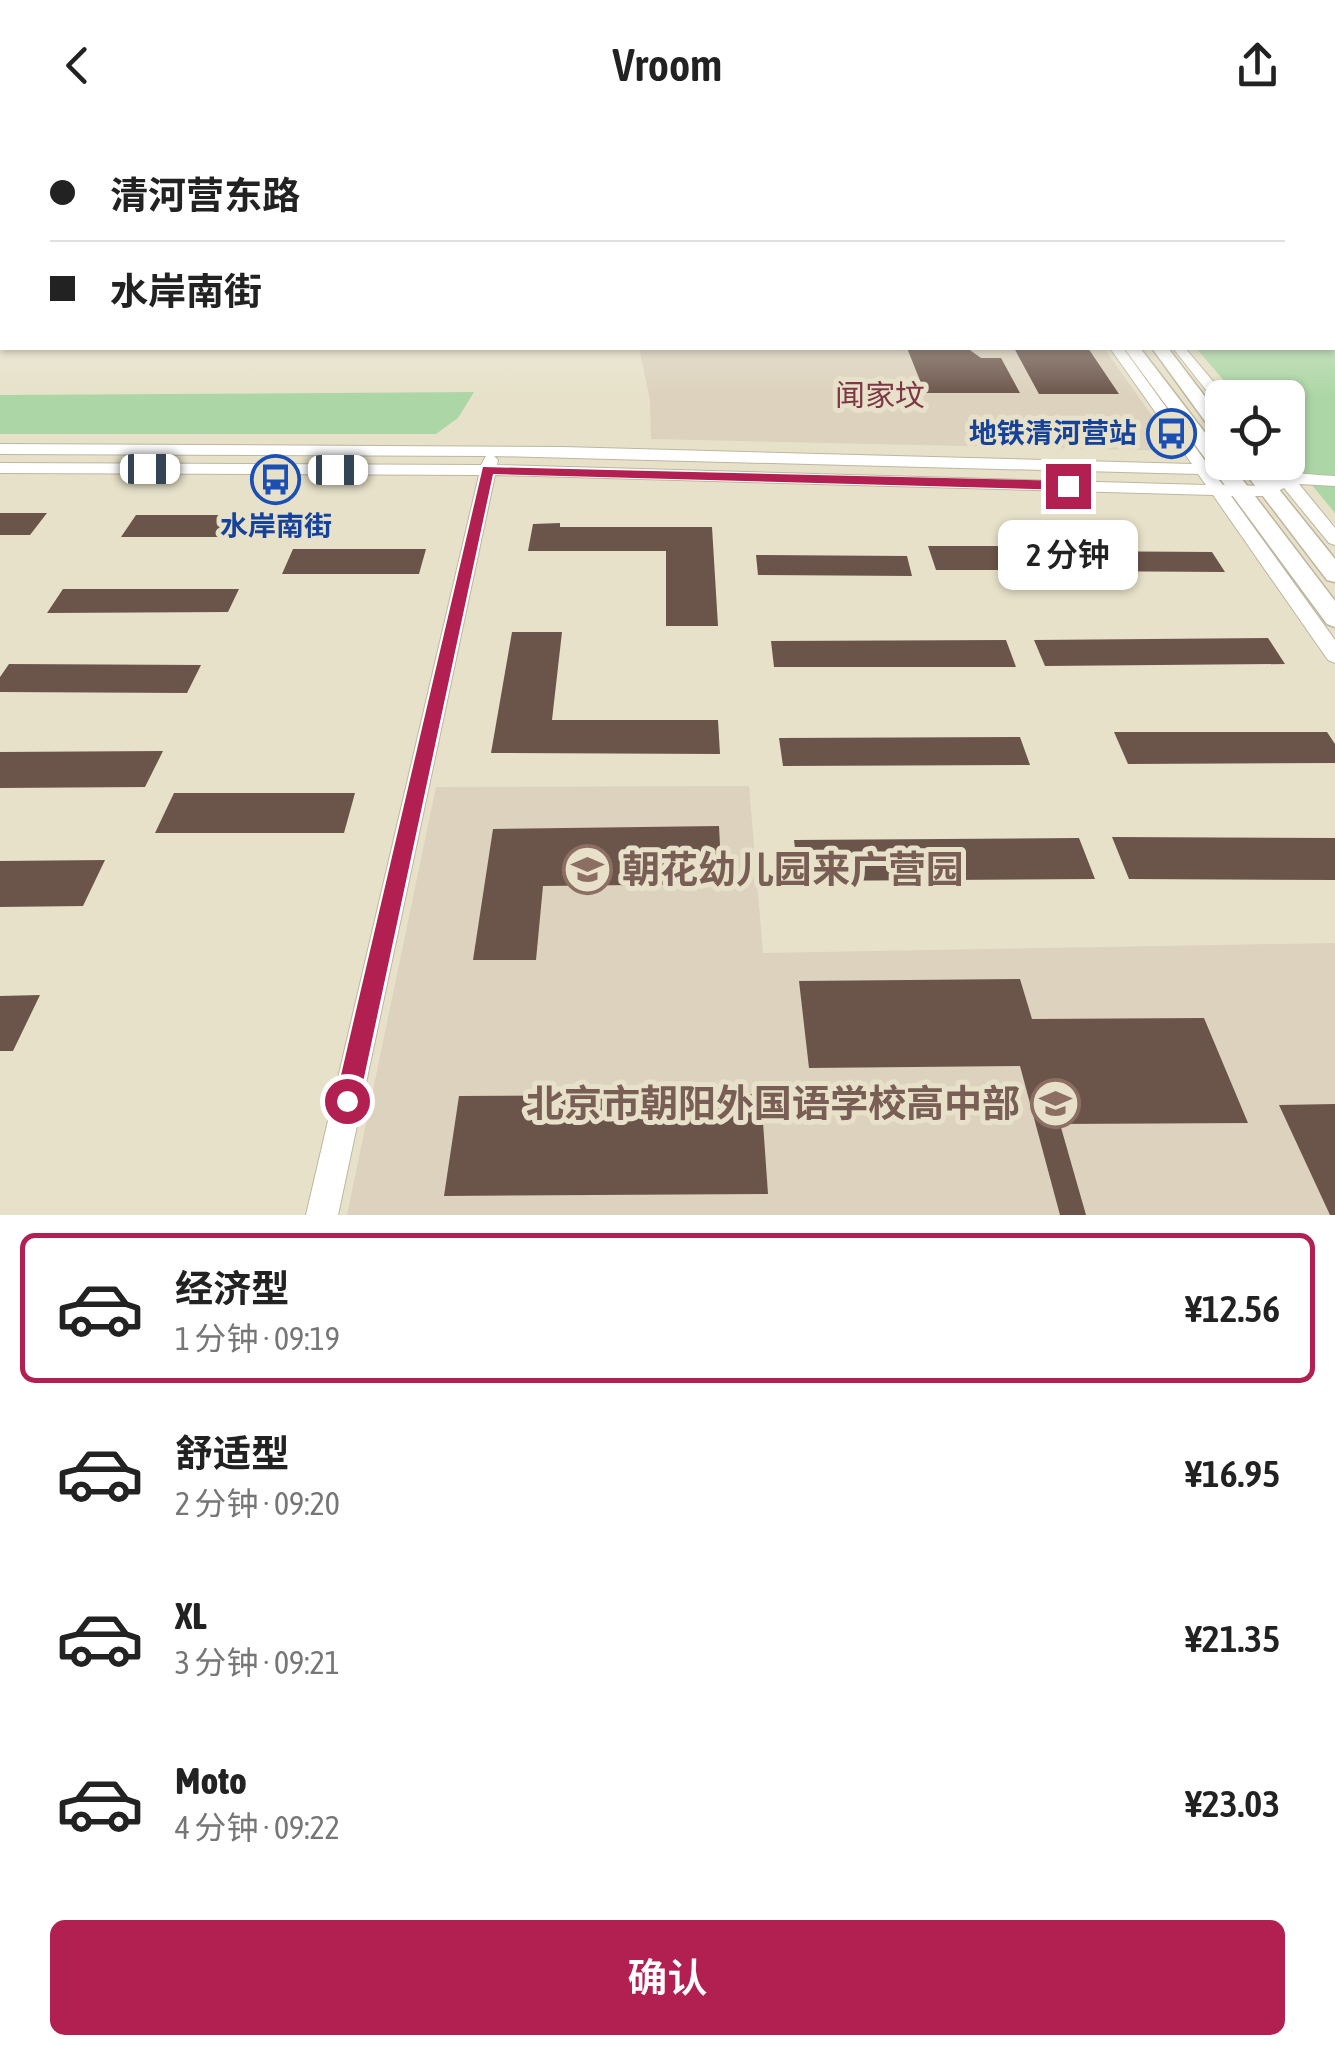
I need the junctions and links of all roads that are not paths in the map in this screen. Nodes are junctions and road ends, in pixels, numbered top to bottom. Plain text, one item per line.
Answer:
1 (1161, 350) edge
2 (1180, 350) edge
3 (1127, 351) edge
4 (1205, 381) edge
5 (1205, 408) edge
6 (0, 449) edge
7 (1205, 459) edge
8 (490, 460) junction
9 (0, 468) edge
10 (1205, 480) edge
11 (1205, 480) edge
12 (1220, 480) junction
13 (1269, 480) edge
14 (1276, 480) edge
15 (1335, 481) edge
16 (1277, 485) junction
17 (1335, 539) edge
18 (1335, 574) edge
19 (1335, 618) edge
20 (1335, 655) edge
21 (322, 1215) edge

1 - 5 main road
2 - 4 street
3 - 7 main road
6 - 8 street
8 - 9 street
8 - 10 street
8 - 11 street
8 - 21 street
12 - 16 street
12 - 19 main road
12 - 20 street
13 - 16 main road
14 - 16 street
15 - 16 street
16 - 17 street
16 - 18 main road

